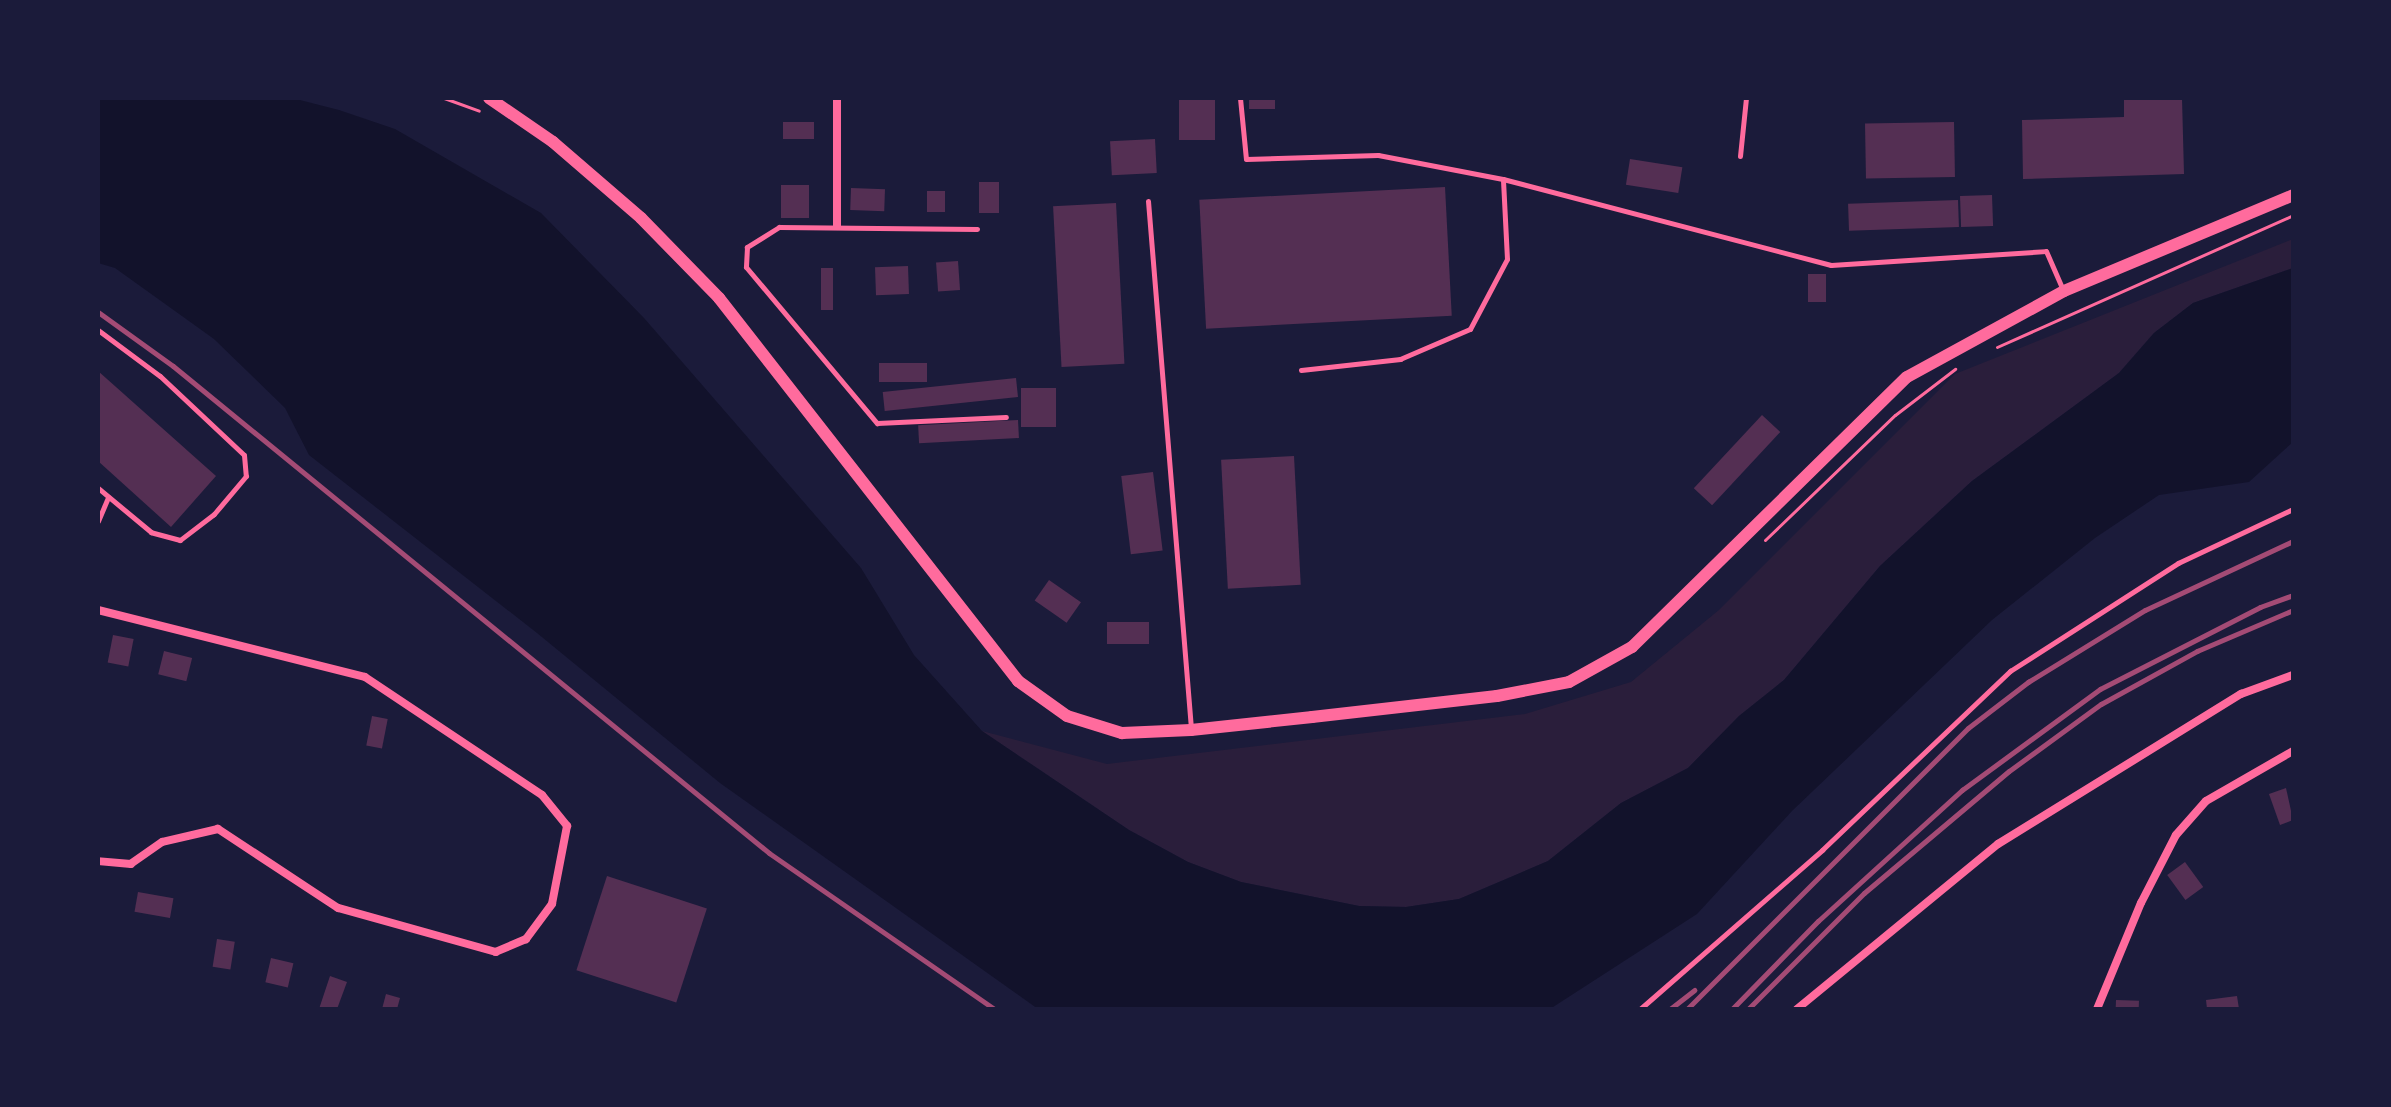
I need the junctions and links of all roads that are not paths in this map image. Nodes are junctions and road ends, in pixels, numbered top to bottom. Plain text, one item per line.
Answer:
1 (489, 98) edge
2 (837, 98) edge
3 (1240, 98) edge
4 (1746, 98) edge
5 (1740, 156) dead end
6 (1503, 179) junction
7 (2293, 195) edge
8 (1148, 201) dead end
9 (837, 226) junction
10 (977, 229) dead end
11 (2064, 291) junction
12 (98, 330) edge
13 (1301, 370) dead end
14 (1006, 417) dead end
15 (98, 488) edge
16 (108, 497) junction
17 (2293, 509) edge
18 (98, 521) edge
19 (98, 610) edge
20 (2293, 675) edge
21 (1191, 730) junction
22 (2293, 751) edge
23 (98, 861) edge
24 (1640, 1009) edge
25 (1797, 1009) edge
26 (2097, 1009) edge

1 - 21 street
2 - 9 street
3 - 6 lane
4 - 5 lane
6 - 11 lane
6 - 13 lane
7 - 11 street
8 - 21 lane
9 - 10 lane
9 - 14 lane
11 - 21 street
12 - 16 lane
15 - 16 lane
16 - 18 lane
17 - 24 lane
19 - 23 street
20 - 25 street
22 - 26 street

